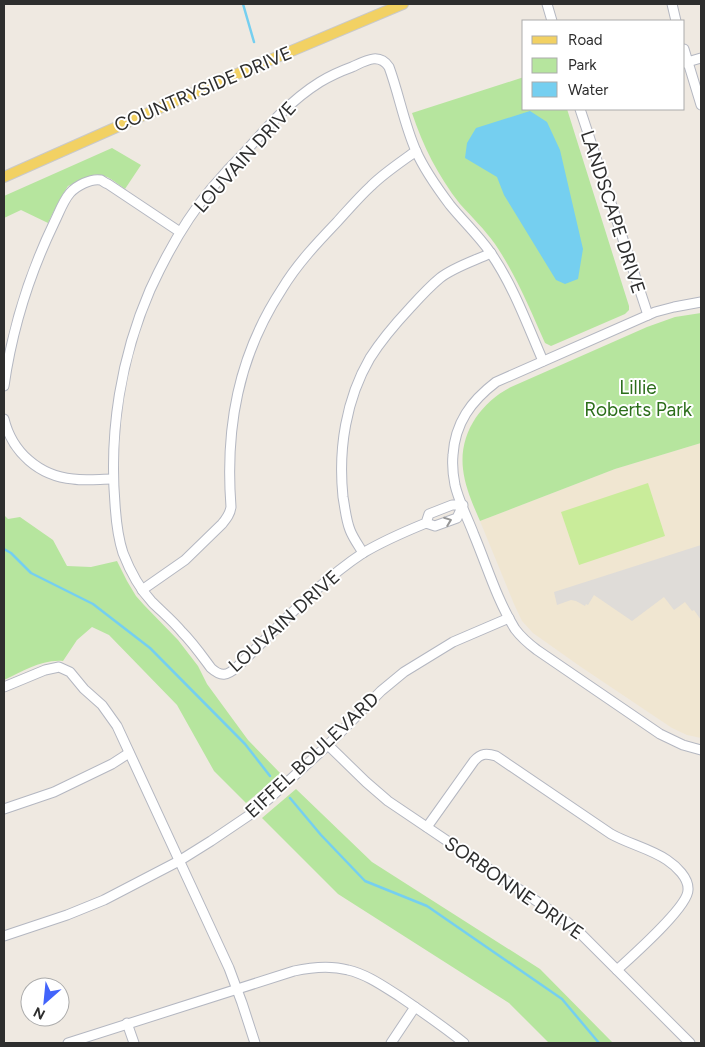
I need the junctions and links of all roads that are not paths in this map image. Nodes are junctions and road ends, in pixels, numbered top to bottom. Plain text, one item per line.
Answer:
1 (403, 4) edge
2 (547, 4) edge
3 (672, 4) edge
4 (552, 20) edge
5 (676, 20) edge
6 (701, 58) edge
7 (685, 62) edge
8 (701, 105) edge
9 (580, 110) edge
10 (416, 151) junction
11 (4, 177) edge
12 (180, 232) junction
13 (491, 254) junction
14 (701, 302) edge
15 (648, 315) junction
16 (543, 361) junction
17 (4, 386) edge
18 (4, 420) edge
19 (113, 479) junction
20 (463, 505) junction
21 (426, 523) junction
22 (363, 554) junction
23 (142, 590) junction
24 (509, 618) junction
25 (4, 687) edge
26 (328, 744) junction
27 (701, 750) edge
28 (129, 753) junction
29 (4, 809) edge
30 (427, 827) junction
31 (179, 861) junction
32 (4, 936) edge
33 (617, 970) junction
34 (237, 990) junction
35 (415, 1007) junction
36 (127, 1024) junction
37 (68, 1043) edge
38 (134, 1043) edge
39 (255, 1043) edge
40 (391, 1043) edge
41 (464, 1043) edge
42 (690, 1043) edge

1 - 11 main road, COUNTRYSIDE DRIVE
2 - 4 street
3 - 5 street
6 - 7 street
7 - 8 street
9 - 15 street, LANDSCAPE DRIVE
10 - 12 street, LOUVAIN DRIVE
10 - 13 street, LOUVAIN DRIVE
10 - 23 street
12 - 17 street
12 - 19 street, LOUVAIN DRIVE
13 - 16 street, LOUVAIN DRIVE
13 - 22 street
14 - 15 street
15 - 16 street
16 - 20 street
18 - 19 street
19 - 23 street, LOUVAIN DRIVE
20 - 21 street, LOUVAIN DRIVE
21 -> 20 street, LOUVAIN DRIVE
20 - 24 street
21 - 22 street, LOUVAIN DRIVE
22 - 23 street, LOUVAIN DRIVE
24 - 26 street, EIFFEL BOULEVARD
24 - 27 street
25 - 28 street
26 - 30 street, SORBONNE DRIVE
26 - 31 street, EIFFEL BOULEVARD
28 - 29 street
28 - 31 street
30 - 33 street, SORBONNE DRIVE
30 - 33 street
31 - 32 street, EIFFEL BOULEVARD
31 - 34 street
33 - 42 street, SORBONNE DRIVE
34 - 35 street
34 - 36 street
34 - 39 street
35 - 40 street
35 - 41 street
36 - 37 street
36 - 38 street

